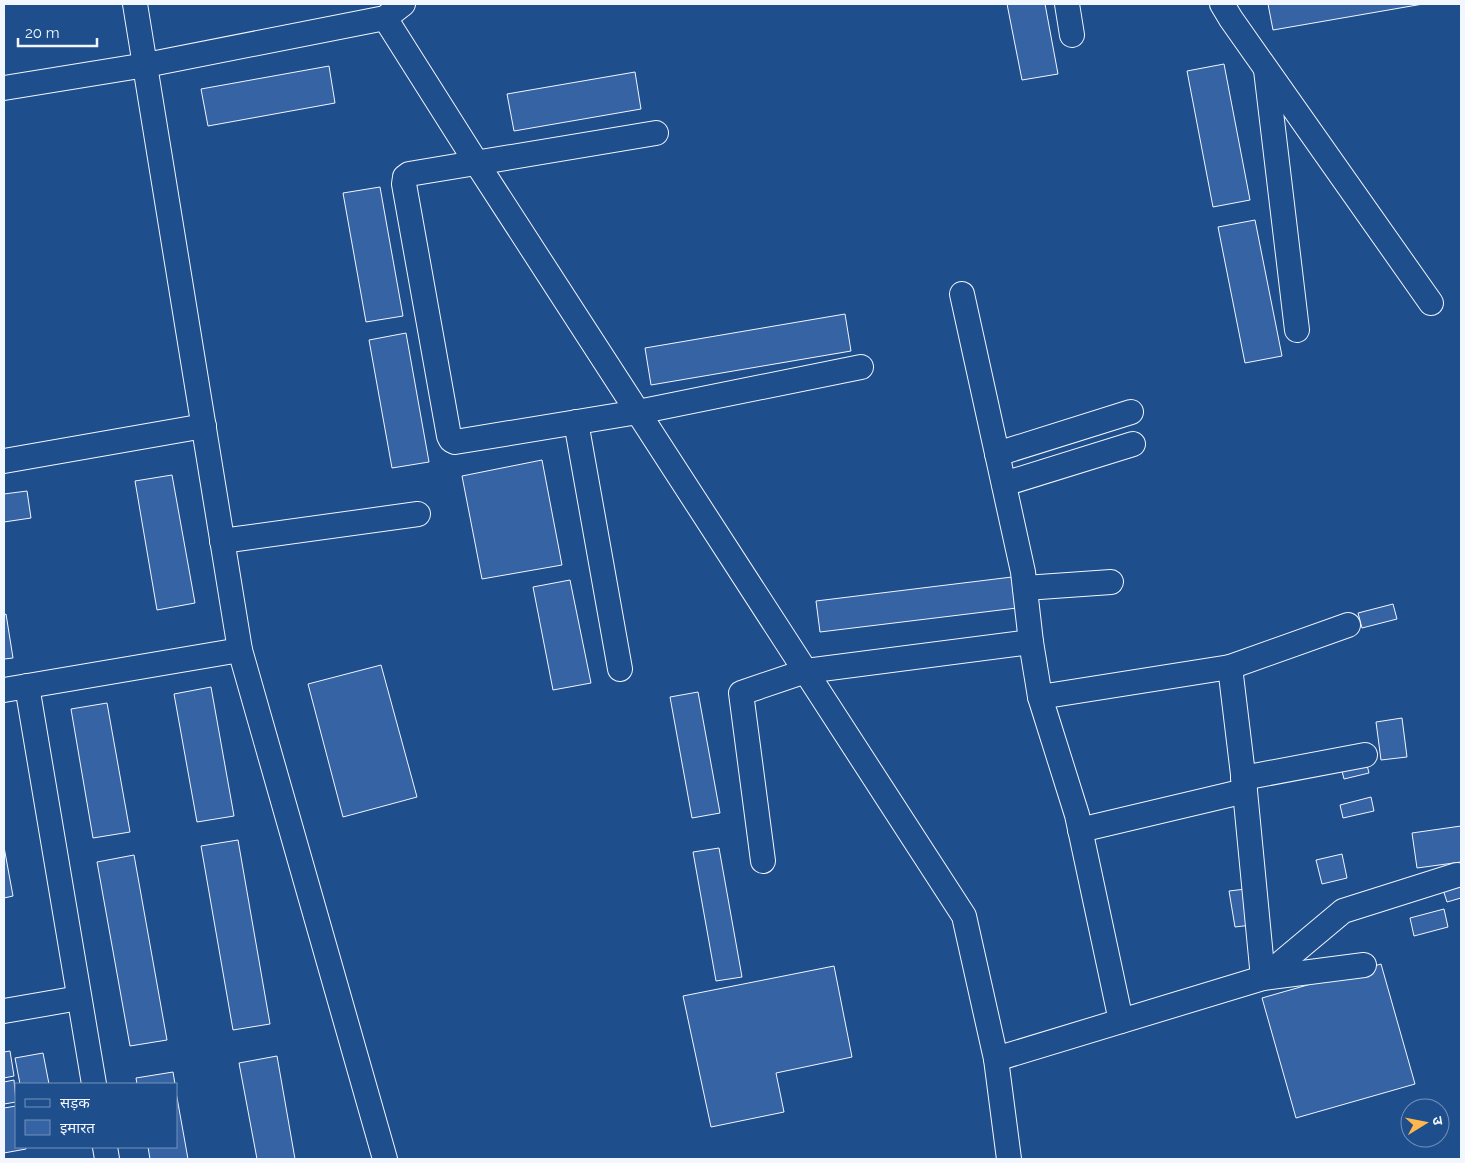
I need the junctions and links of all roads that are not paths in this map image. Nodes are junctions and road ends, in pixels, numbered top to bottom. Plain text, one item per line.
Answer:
1 (135, 4) edge
2 (1068, 4) edge
3 (1222, 4) edge
4 (394, 11) edge
5 (1072, 35) dead end
6 (146, 65) junction
7 (1266, 69) junction
8 (4, 88) edge
9 (656, 133) dead end
10 (476, 162) junction
11 (962, 294) dead end
12 (1431, 302) dead end
13 (1297, 330) dead end
14 (861, 367) dead end
15 (638, 412) junction
16 (1131, 412) dead end
17 (576, 422) junction
18 (204, 426) junction
19 (1133, 444) dead end
20 (997, 454) junction
21 (4, 461) edge
22 (1004, 484) junction
23 (418, 514) dead end
24 (222, 541) junction
25 (1111, 582) dead end
26 (1024, 588) junction
27 (1348, 625) dead end
28 (1031, 642) junction
29 (240, 650) junction
30 (1230, 667) junction
31 (620, 669) dead end
32 (806, 671) junction
33 (28, 686) junction
34 (4, 690) edge
35 (1040, 697) junction
36 (1365, 755) dead end
37 (1244, 785) junction
38 (1080, 830) junction
39 (763, 862) dead end
40 (1457, 875) dead end
41 (1364, 965) dead end
42 (1263, 978) junction
43 (79, 998) junction
44 (4, 1011) edge
45 (1121, 1021) junction
46 (996, 1059) junction
47 (94, 1083) edge
48 (385, 1159) edge
49 (1009, 1159) edge

1 - 6 street
2 - 5 street
3 - 7 street
4 - 6 street
4 - 10 street
6 - 8 street
6 - 18 street
7 - 12 street
7 - 13 street
9 - 10 street
10 - 15 street
10 - 17 street
11 - 20 street
14 - 15 street
15 - 17 street
15 - 32 street
16 - 20 street
17 - 31 street
18 - 21 street
18 - 24 street
19 - 22 street
20 - 22 street
22 - 26 street
23 - 24 street
24 - 29 street
25 - 26 street
26 - 28 street
27 - 30 street
28 - 32 street
28 - 35 street
29 - 33 street
29 - 48 street
30 - 35 street
30 - 37 street
32 - 39 street
32 - 46 street
33 - 34 street
33 - 43 street
35 - 38 street
36 - 37 street
37 - 38 street
37 - 42 street
38 - 45 street
40 - 42 street
41 - 42 street
42 - 45 street
43 - 44 street
43 - 47 street
45 - 46 street
46 - 49 street

